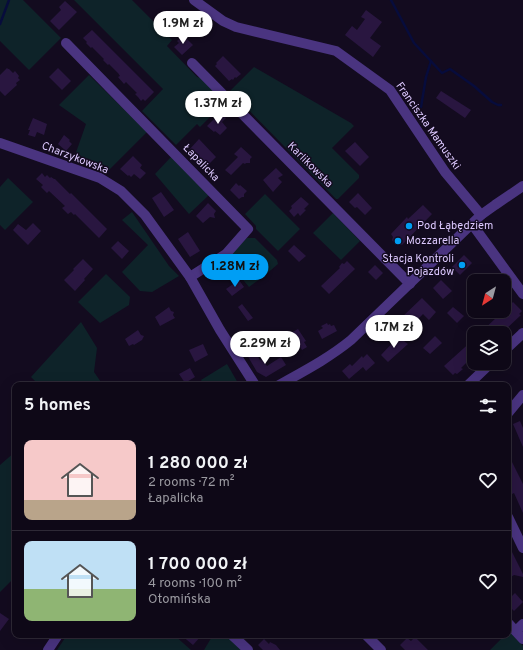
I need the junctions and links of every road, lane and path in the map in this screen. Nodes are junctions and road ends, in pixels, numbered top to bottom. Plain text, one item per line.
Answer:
1 (194, 0) edge
2 (66, 43) dead end
3 (192, 63) dead end
4 (0, 143) edge
5 (523, 186) edge
6 (481, 215) junction
7 (472, 224) junction
8 (190, 277) junction
9 (410, 284) junction
10 (523, 294) edge
11 (523, 334) edge
12 (511, 345) edge
13 (484, 370) edge
14 (253, 382) edge
15 (285, 382) edge
16 (471, 382) edge
17 (523, 396) edge
18 (511, 410) edge
19 (511, 523) edge
20 (523, 548) edge
21 (511, 625) edge
22 (521, 631) edge
23 (56, 638) edge
24 (235, 638) edge
25 (369, 638) edge
26 (48, 650) edge
27 (248, 650) edge
28 (381, 650) edge

1 - 6 street, Franciszka Mamuszki
2 - 8 street, Łapalicka
3 - 9 street, Karlikowska
4 - 8 street, Charzykowska
5 - 6 street
6 - 7 street
7 - 9 street
7 - 10 street
8 - 14 street, Charzykowska
9 - 15 street
11 - 12 street
13 - 16 street
17 - 18 street
19 - 20 street
21 - 22 street
23 - 26 street
24 - 27 street
25 - 28 street

